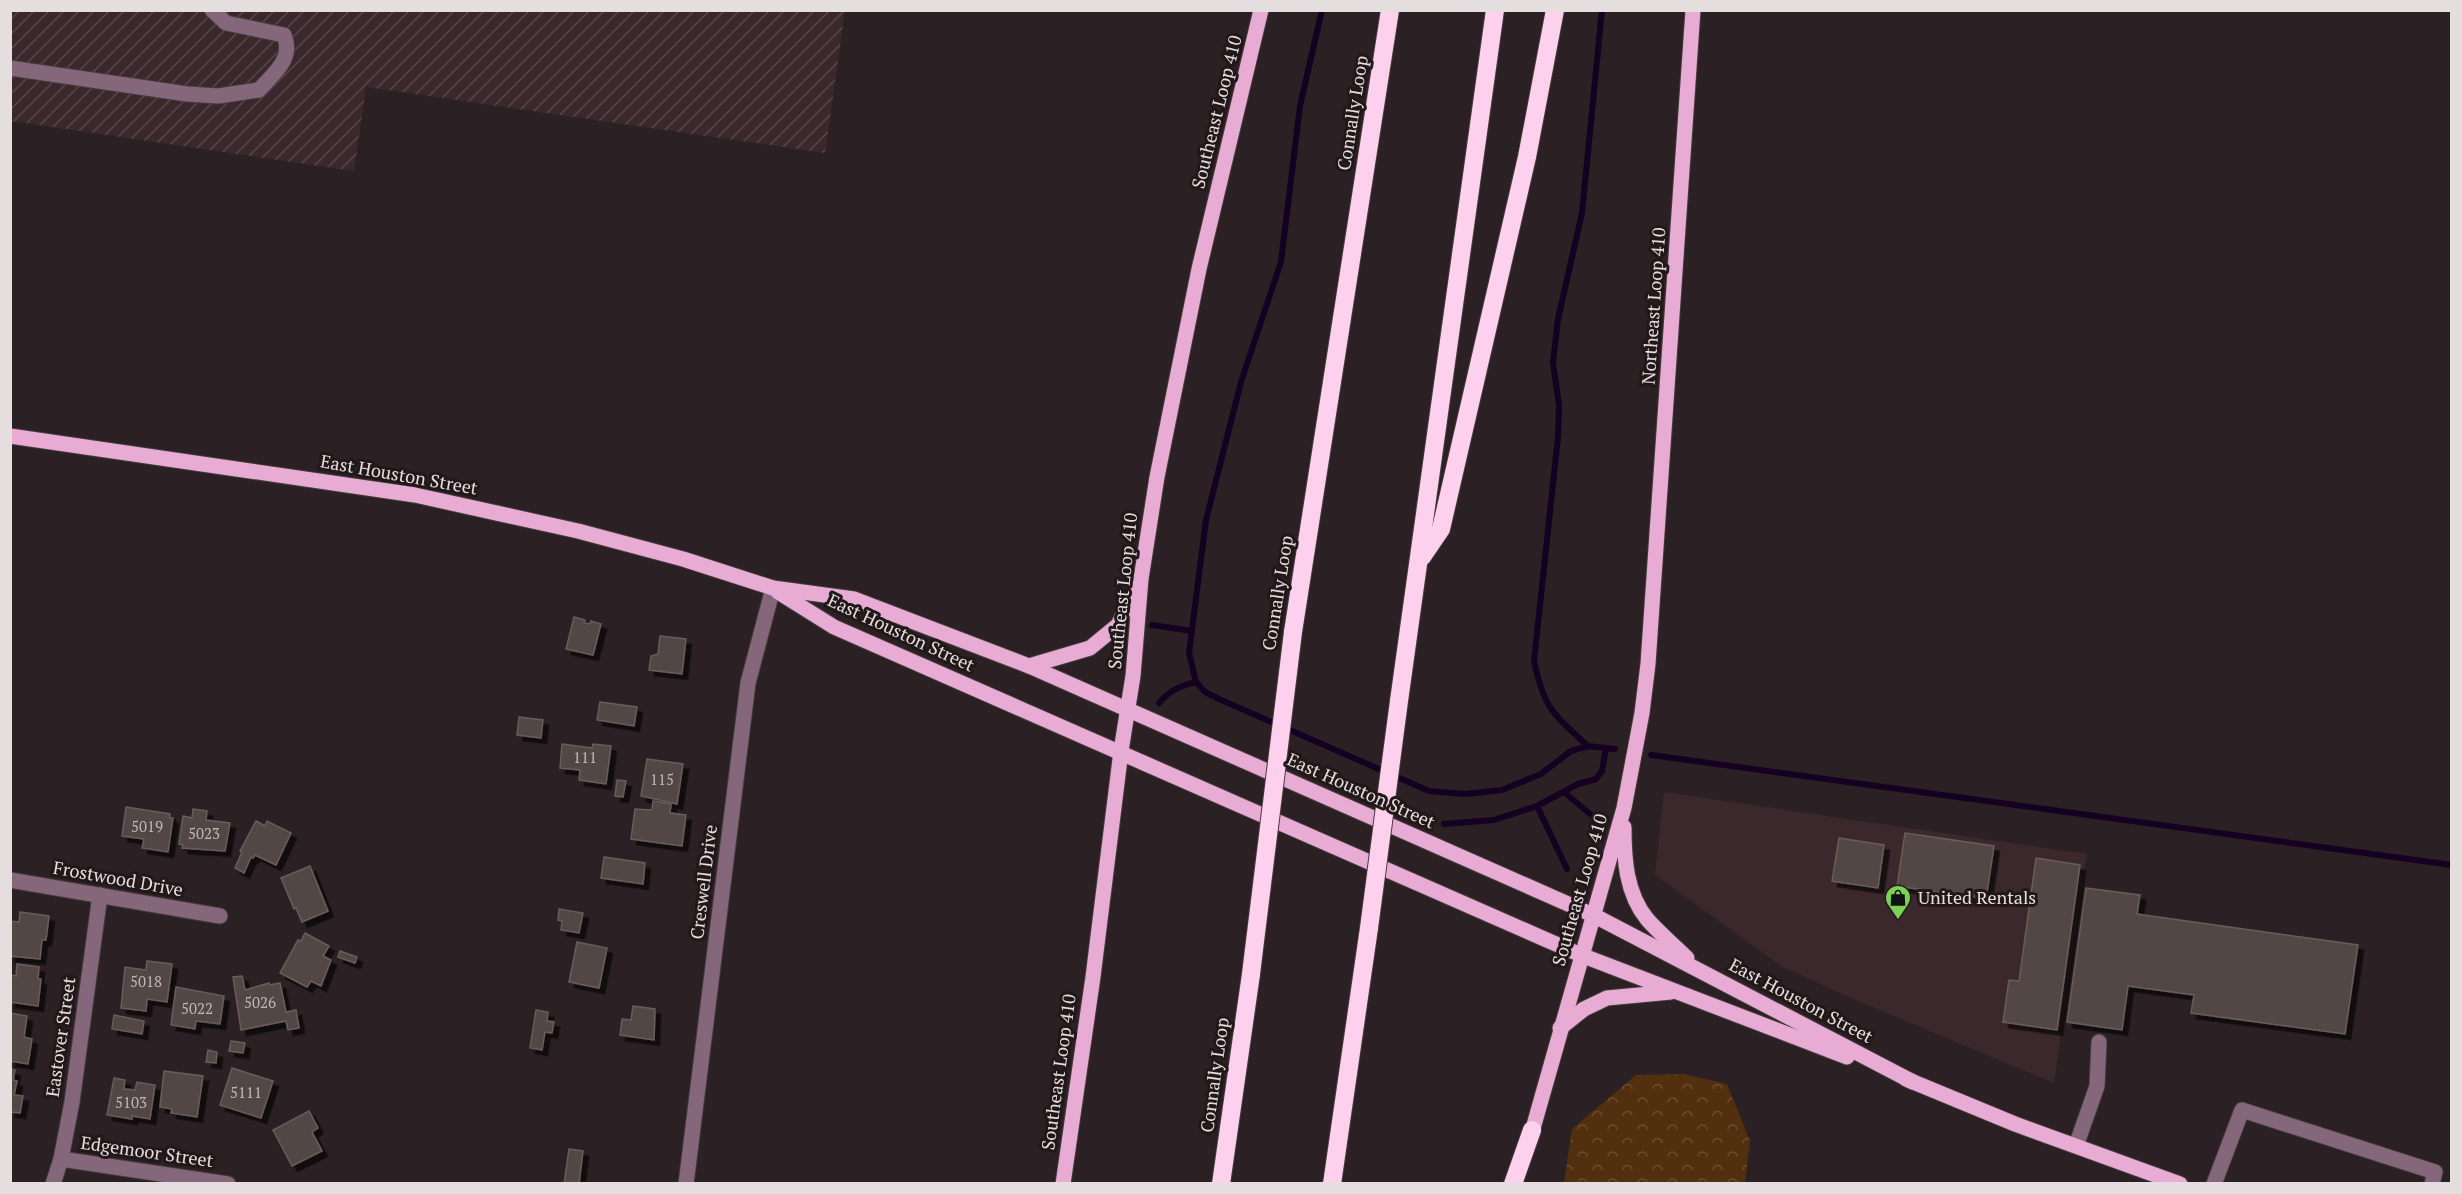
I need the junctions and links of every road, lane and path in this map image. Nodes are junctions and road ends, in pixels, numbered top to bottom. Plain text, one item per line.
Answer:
1 (212, 10) edge
2 (1261, 10) edge
3 (1390, 10) edge
4 (1495, 10) edge
5 (1555, 10) edge
6 (1694, 10) edge
7 (10, 68) edge
8 (10, 436) edge
9 (1419, 561) junction
10 (1141, 579) junction
11 (773, 588) junction
12 (1652, 604) joint
13 (1029, 666) junction
14 (1128, 710) junction
15 (1121, 751) junction
16 (1624, 808) junction
17 (10, 880) edge
18 (100, 895) junction
19 (1593, 915) junction
20 (220, 916) dead end
21 (1581, 956) junction
22 (1700, 971) junction
23 (1677, 992) junction
24 (1560, 1028) junction
25 (2099, 1042) dead end
26 (1913, 1082) junction
27 (1532, 1130) junction
28 (2076, 1146) junction
29 (61, 1159) junction
30 (2163, 1181) edge
31 (53, 1184) edge
32 (228, 1184) edge
33 (686, 1184) edge
34 (1063, 1184) edge
35 (1221, 1184) edge
36 (1332, 1184) edge
37 (1513, 1184) edge
38 (1522, 1184) edge
39 (2180, 1184) edge
40 (2214, 1184) edge
41 (2432, 1184) edge

1 - 7 street
2 - 10 main road, Southeast Loop 410
3 - 35 highway, Connally Loop, bridge
4 - 9 highway
5 - 9 highway
6 - 12 main road, Northeast Loop 410
8 - 11 main road, East Houston Street
9 - 36 highway, bridge
10 - 13 main road
10 - 14 main road, Southeast Loop 410
11 - 13 main road, East Houston Street
11 - 15 main road, East Houston Street
11 - 33 street, Creswell Drive
12 - 16 main road, Southeast Loop 410
13 - 14 main road, East Houston Street
14 - 15 main road, Southeast Loop 410
14 - 19 main road, East Houston Street
15 - 21 main road, East Houston Street
15 - 34 main road, Southeast Loop 410
16 - 19 main road, Southeast Loop 410
16 - 22 main road
17 - 18 street, Frostwood Drive
18 - 20 street, Frostwood Drive
18 - 29 street, Eastover Street
19 - 21 main road, Southeast Loop 410
19 - 22 main road, East Houston Street
21 - 23 main road, East Houston Street
21 - 24 main road, Southeast Loop 410
22 - 26 main road, East Houston Street
23 - 24 main road
23 - 26 main road, East Houston Street
24 - 27 main road, Southeast Loop 410
25 - 28 street
26 - 28 main road, East Houston Street
27 - 37 highway
27 - 38 main road, Southeast Loop 410
28 - 30 main road, East Houston Street
29 - 31 street, Eastover Street
29 - 32 street, Edgemoor Street
30 - 39 main road, East Houston Street
40 - 41 street

